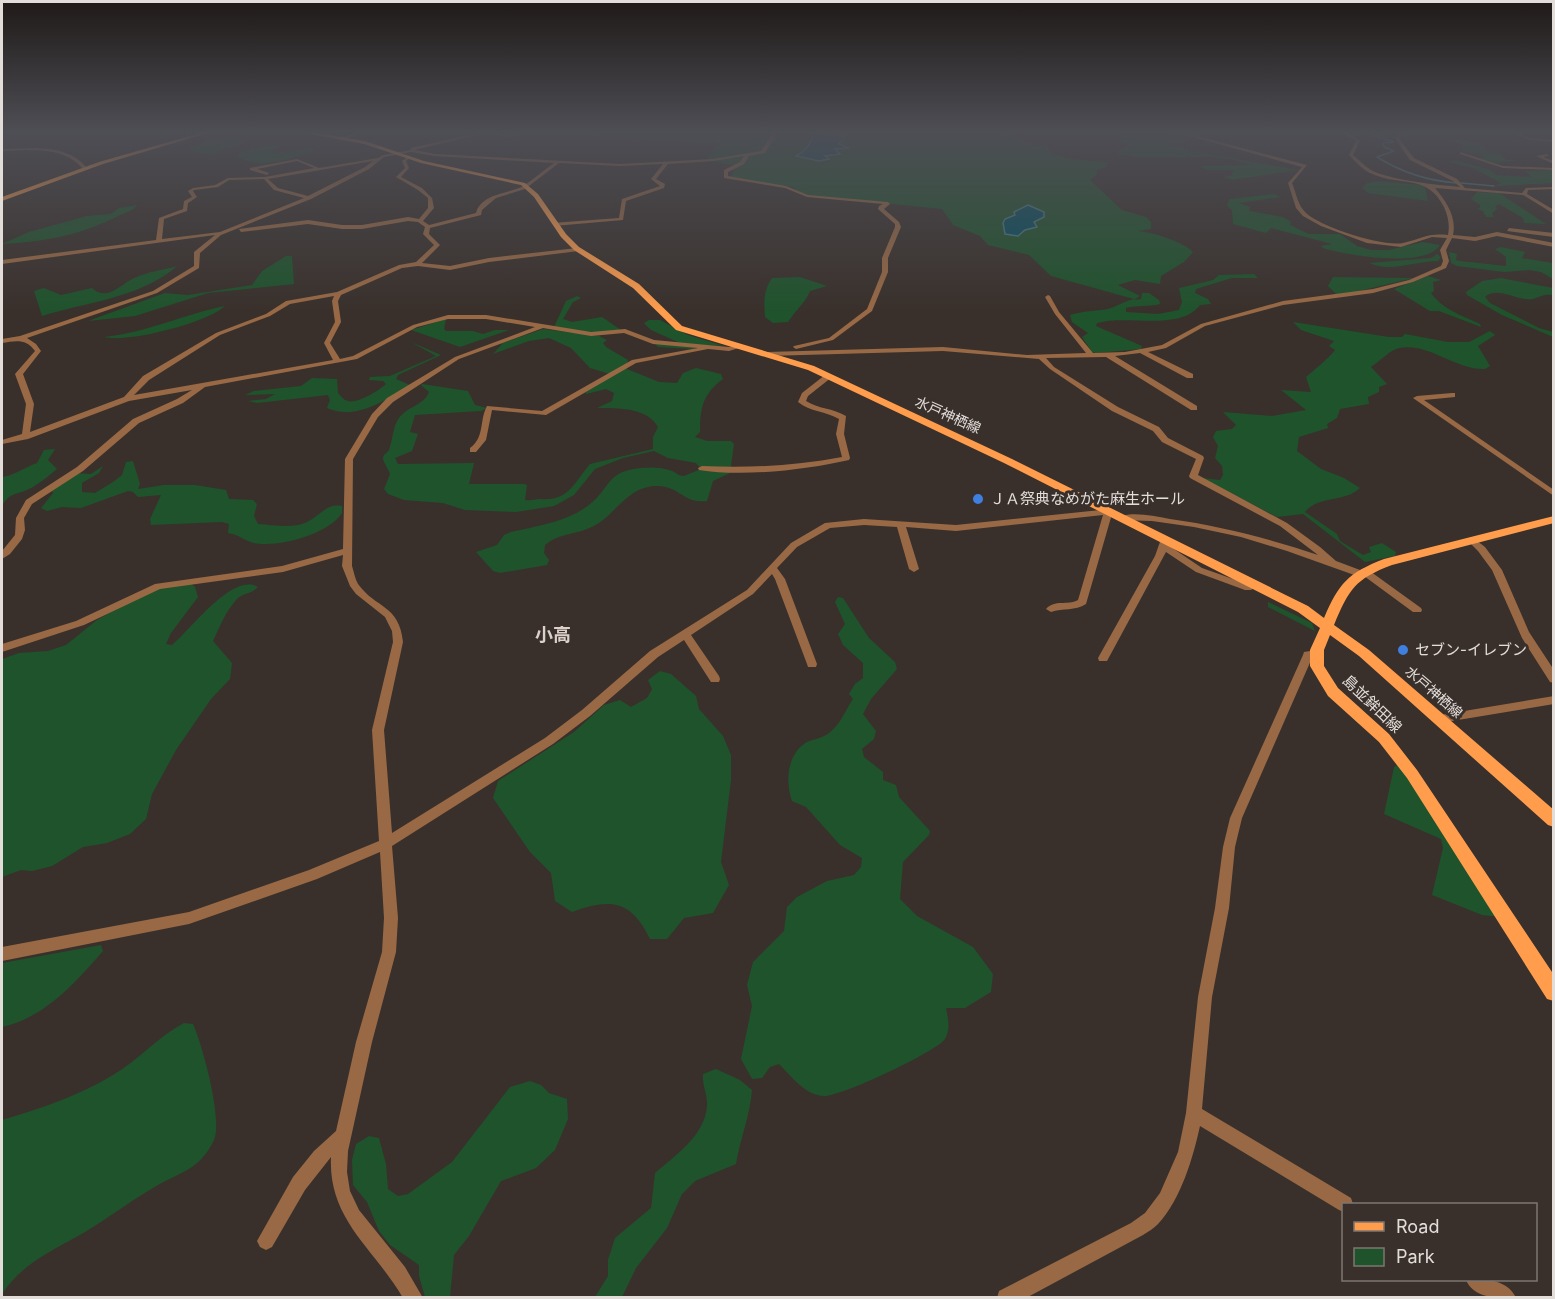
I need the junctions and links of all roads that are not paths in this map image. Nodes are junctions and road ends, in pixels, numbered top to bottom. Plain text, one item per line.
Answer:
1 (20, 192) edge
2 (191, 192) edge
3 (286, 192) edge
4 (320, 192) edge
5 (423, 192) edge
6 (517, 192) edge
7 (533, 192) edge
8 (648, 192) edge
9 (797, 192) edge
10 (1293, 192) edge
11 (1435, 192) edge
12 (1500, 192) edge
13 (1524, 194) joint
14 (2, 198) edge
15 (309, 198) junction
16 (1554, 218) edge
17 (420, 221) junction
18 (554, 224) junction
19 (428, 227) junction
20 (230, 230) junction
21 (223, 233) junction
22 (1493, 234) junction
23 (1451, 236) junction
24 (1554, 236) edge
25 (159, 241) junction
26 (1554, 245) edge
27 (577, 250) junction
28 (2, 262) edge
29 (418, 264) junction
30 (338, 294) junction
31 (1048, 297) dead end
32 (540, 327) junction
33 (21, 338) junction
34 (2, 341) edge
35 (717, 347) junction
36 (739, 347) junction
37 (755, 351) junction
38 (1141, 351) junction
39 (767, 354) junction
40 (1091, 355) junction
41 (1108, 355) junction
42 (1041, 357) junction
43 (338, 362) junction
44 (1190, 376) dead end
45 (828, 377) junction
46 (206, 383) junction
47 (1452, 395) dead end
48 (127, 399) junction
49 (1194, 408) dead end
50 (25, 437) junction
51 (2, 442) edge
52 (473, 450) dead end
53 (702, 468) dead end
54 (1554, 494) edge
55 (1109, 513) junction
56 (1123, 518) junction
57 (1554, 519) edge
58 (900, 525) junction
59 (1472, 540) junction
60 (1164, 543) junction
61 (348, 550) junction
62 (2, 556) edge
63 (1332, 562) junction
64 (773, 569) junction
65 (914, 569) dead end
66 (1362, 573) junction
67 (1255, 584) joint
68 (1051, 609) dead end
69 (1417, 610) dead end
70 (1327, 624) junction
71 (686, 633) junction
72 (2, 648) edge
73 (1316, 654) junction
74 (1103, 658) dead end
75 (812, 664) dead end
76 (714, 679) dead end
77 (1554, 679) edge
78 (1554, 700) edge
79 (1440, 719) junction
80 (1554, 820) edge
81 (385, 844) junction
82 (2, 954) edge
83 (1554, 992) edge
84 (1194, 1113) junction
85 (344, 1135) junction
86 (1343, 1203) edge
87 (266, 1241) dead end
88 (1477, 1281) edge
89 (414, 1298) edge
90 (1006, 1298) edge
91 (1507, 1298) edge

1 - 14 main road
2 - 25 street
3 - 15 street
4 - 15 street
5 - 17 street
6 - 19 street
7 - 18 main road, 水戸神栖線
8 - 18 street
9 - 37 street
10 - 23 street
11 - 23 street
12 - 13 street
13 - 16 street
15 - 20 street
17 - 19 street
17 - 20 street
18 - 27 main road, 水戸神栖線
19 - 29 street
20 - 21 street
21 - 25 street
21 - 33 street
22 - 23 street
22 - 24 street
22 - 26 street
23 - 38 street
25 - 28 street
27 - 29 street
27 - 36 main road, 水戸神栖線
29 - 30 street
30 - 43 street
30 - 48 street
31 - 40 street
32 - 35 street
32 - 43 street
32 - 61 street
33 - 34 street
33 - 50 street
35 - 36 street
35 - 52 street
36 - 37 main road, 水戸神栖線
37 - 39 main road, 水戸神栖線
38 - 41 street
38 - 44 street
39 - 42 street
39 - 45 main road, 水戸神栖線
40 - 41 street
40 - 42 street
41 - 49 street
42 - 63 street
43 - 46 street
45 - 53 street
45 - 55 main road, 水戸神栖線
46 - 48 street
46 - 62 street
47 - 54 street
48 - 50 street
50 - 51 street
55 - 56 main road, 水戸神栖線
55 - 58 street
55 - 68 street
56 - 60 main road, 水戸神栖線
56 - 63 street
57 - 59 main road
58 - 64 street
58 - 65 street
59 - 66 main road
59 - 77 street
60 - 67 street
60 - 74 street
61 - 72 street
61 - 81 street
63 - 66 street
64 - 71 street
64 - 75 street
66 - 69 street
66 - 70 main road
67 - 70 main road, 水戸神栖線
70 - 73 main road
70 - 79 main road, 水戸神栖線
71 - 76 street
71 - 81 street
73 - 83 main road, 島並鉾田線
73 - 84 street
78 - 79 street
79 - 80 main road, 水戸神栖線
81 - 82 street
81 - 85 street
84 - 86 street
84 - 90 street
85 - 87 street
85 - 89 street
88 - 91 street

